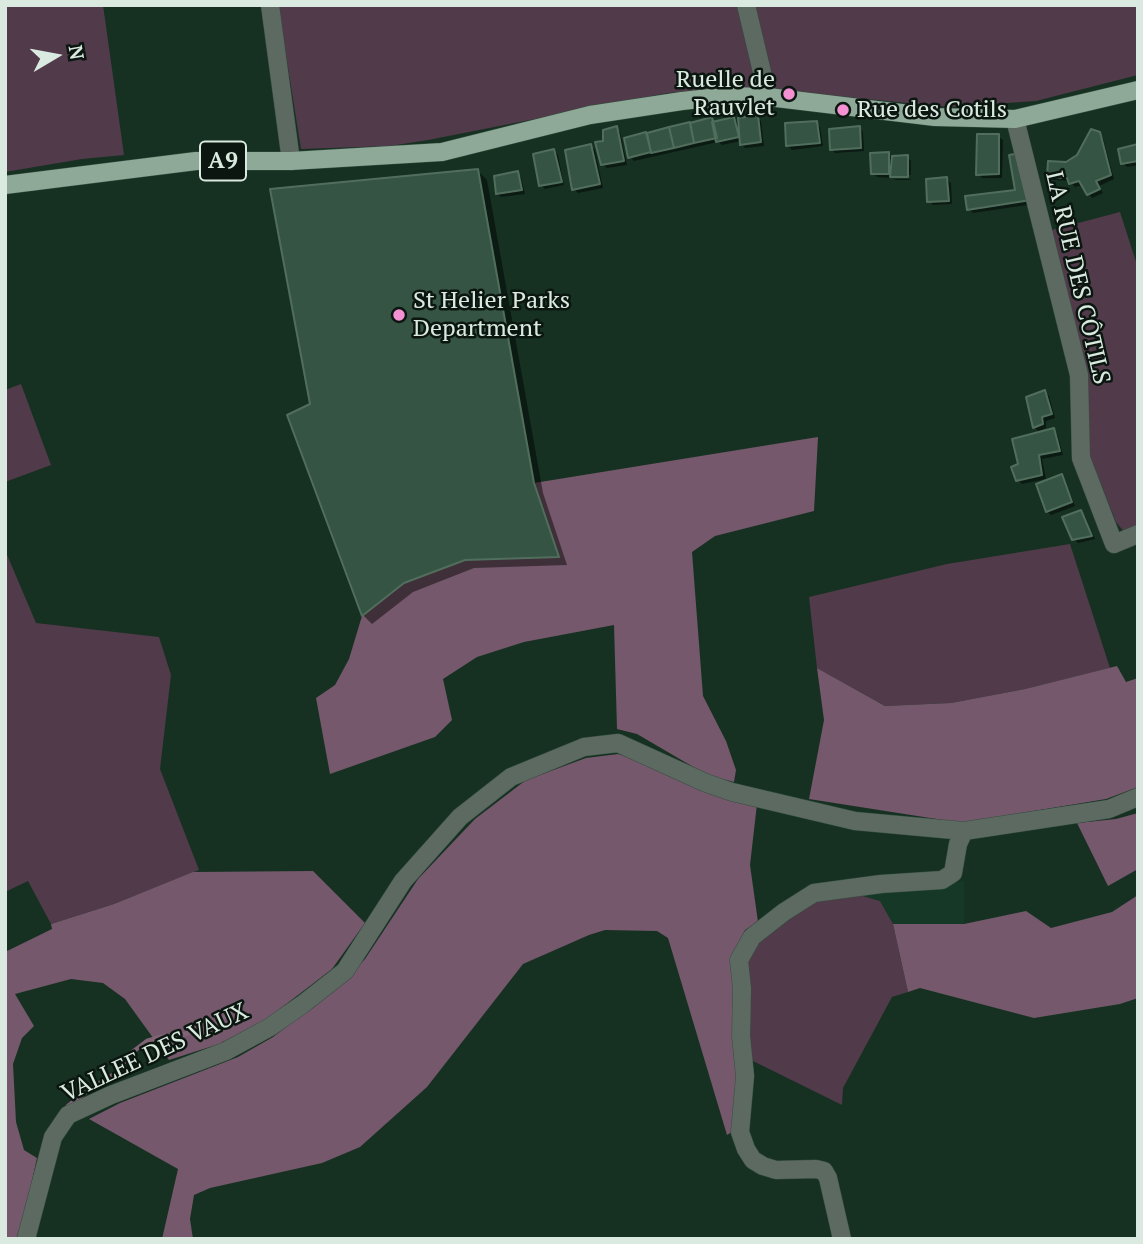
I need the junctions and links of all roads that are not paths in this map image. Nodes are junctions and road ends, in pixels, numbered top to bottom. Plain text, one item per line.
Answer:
1 (270, 5) edge
2 (746, 5) edge
3 (1138, 90) edge
4 (768, 97) junction
5 (1015, 119) junction
6 (291, 161) junction
7 (5, 185) edge
8 (1138, 534) edge
9 (1138, 797) edge
10 (964, 831) junction
11 (26, 1239) edge
12 (842, 1239) edge

1 - 6 street
2 - 4 street
3 - 5 main road, A9
4 - 5 main road, A9
4 - 6 main road, A9
5 - 8 street, LA RUE DES CÔTILS
6 - 7 main road, A9
9 - 10 street, VALLEE DES VAUX
10 - 11 street, VALLEE DES VAUX
10 - 12 street

